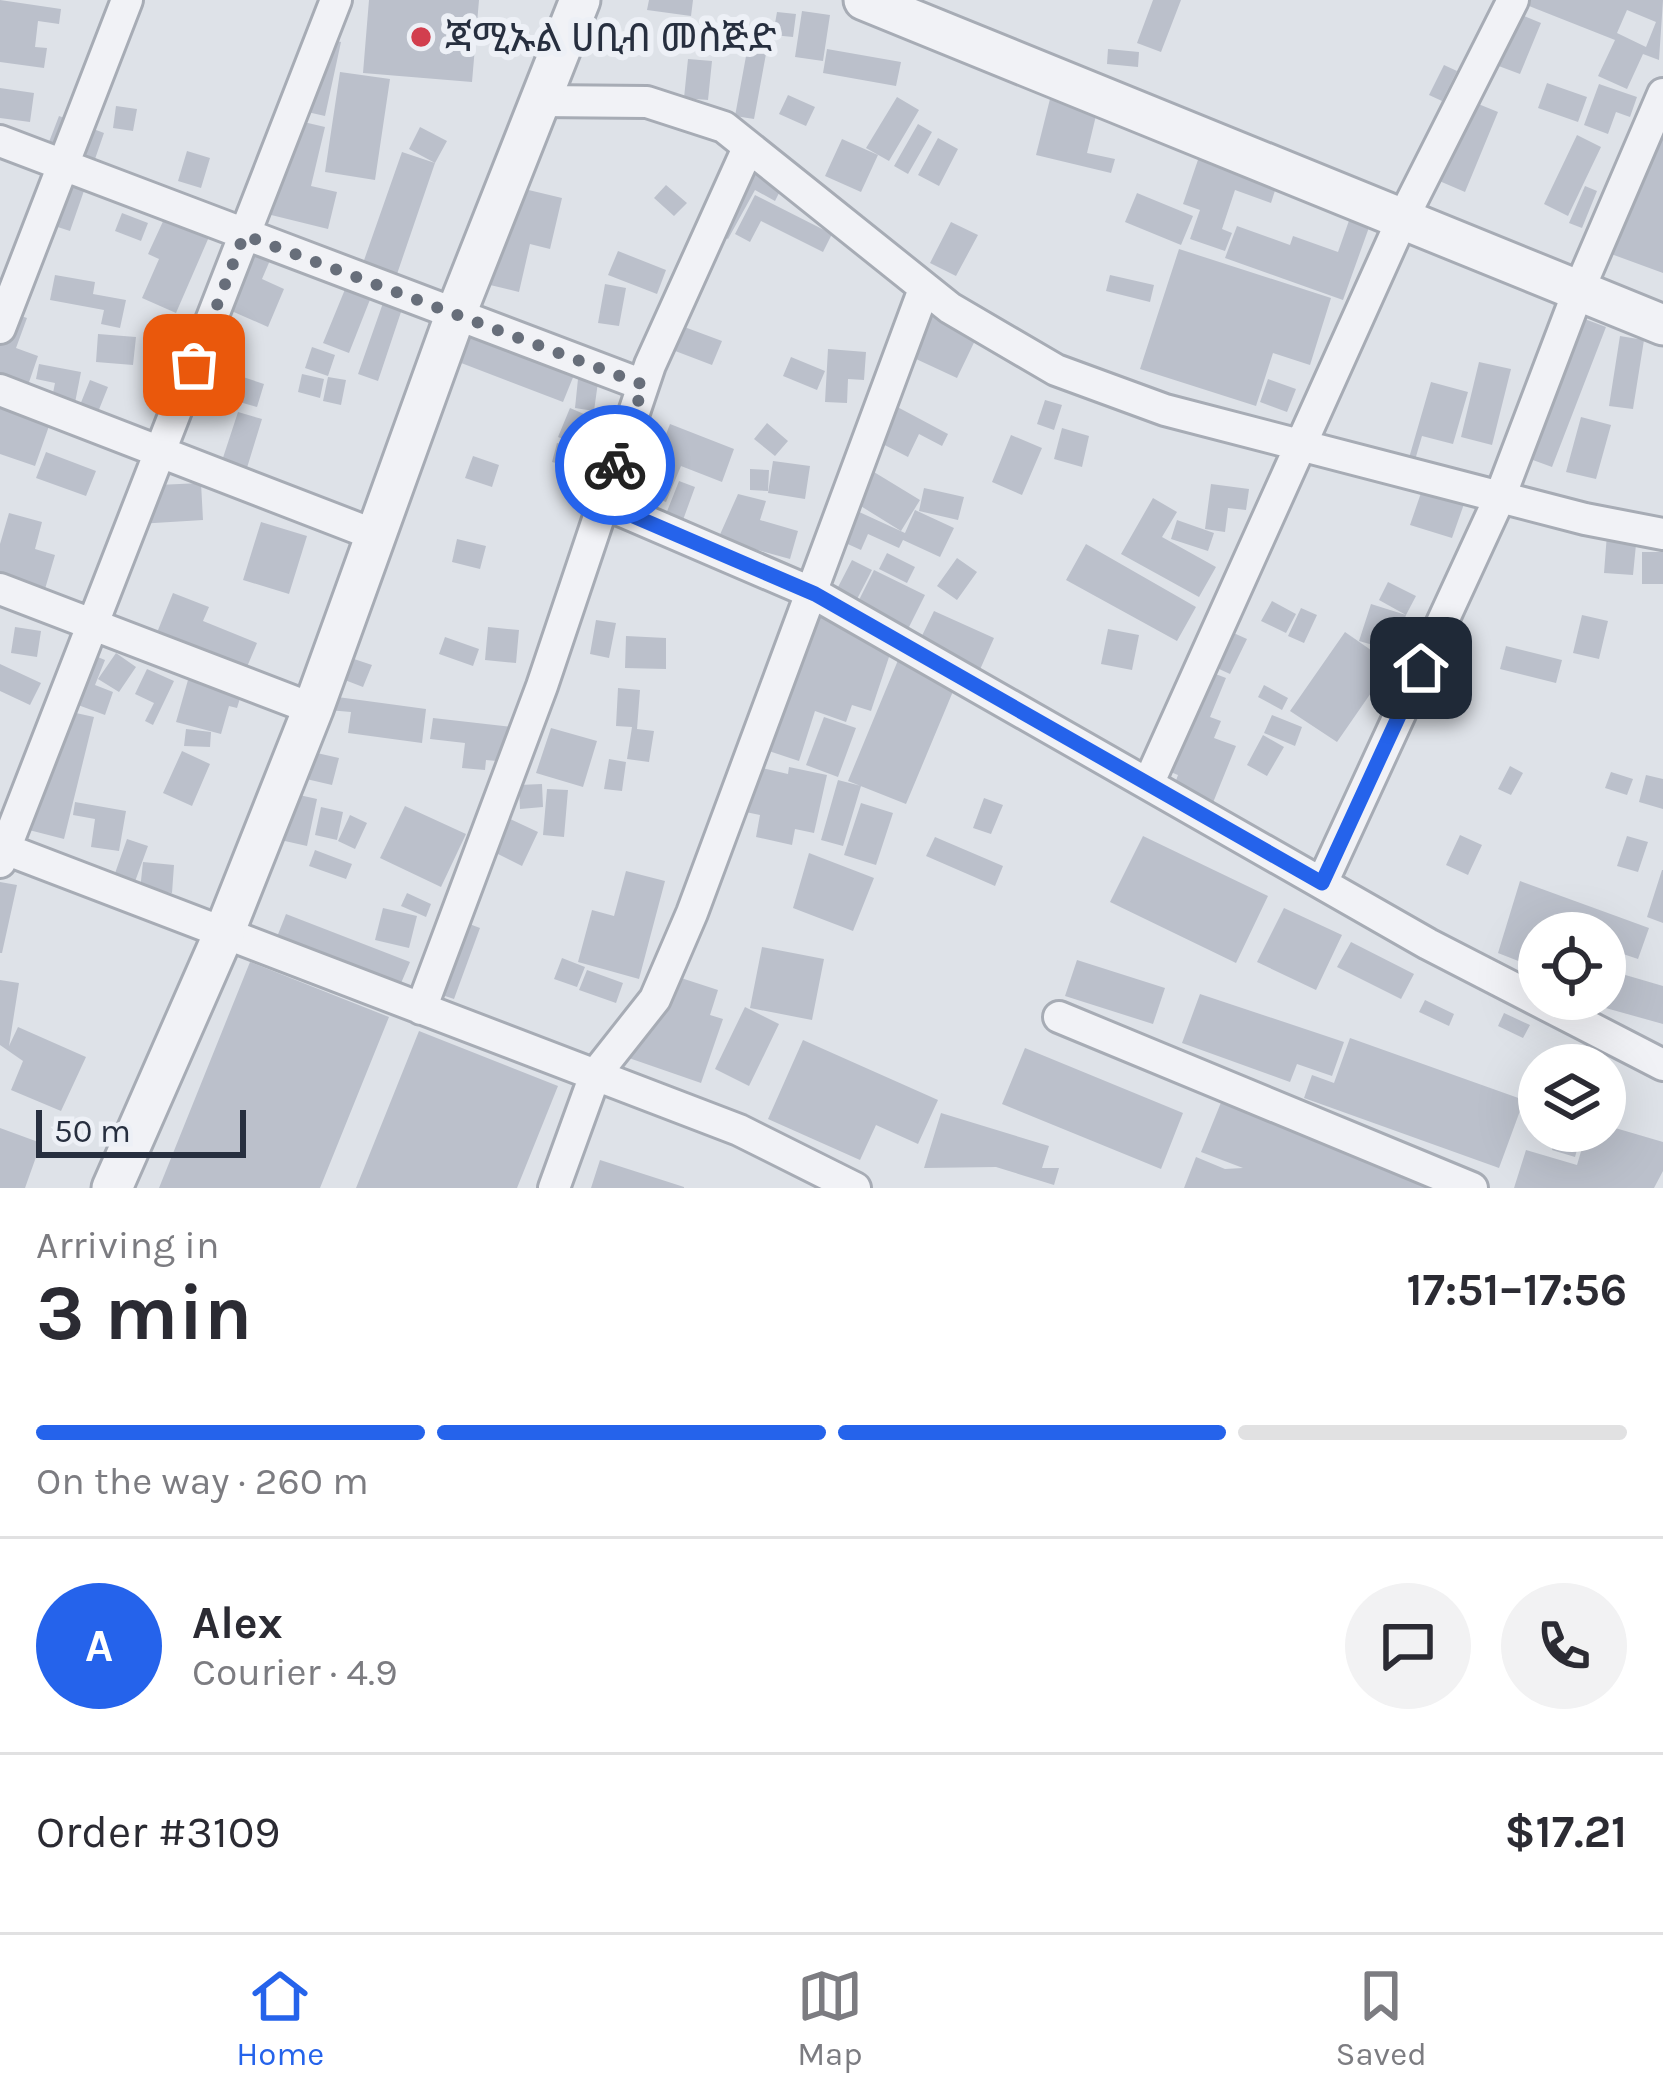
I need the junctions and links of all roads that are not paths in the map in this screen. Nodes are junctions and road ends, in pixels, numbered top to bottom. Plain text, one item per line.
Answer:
1 (128, 0) edge
2 (336, 0) edge
3 (580, 0) edge
4 (863, 0) edge
5 (1513, 0) edge
6 (1663, 94) edge
7 (540, 101) junction
8 (0, 141) edge
9 (748, 148) junction
10 (63, 165) junction
11 (1402, 220) junction
12 (244, 235) junction
13 (925, 289) junction
14 (1578, 292) junction
15 (455, 316) junction
16 (1663, 326) edge
17 (0, 328) edge
18 (644, 385) junction
19 (0, 390) edge
20 (1303, 446) junction
21 (160, 451) junction
22 (1500, 497) junction
23 (601, 502) junction
24 (1663, 534) edge
25 (375, 535) junction
26 (0, 589) edge
27 (815, 594) junction
28 (92, 625) junction
29 (313, 709) junction
30 (1150, 782) junction
31 (2, 853) edge
32 (1322, 883) junction
33 (224, 933) junction
34 (421, 1009) junction
35 (1060, 1017) dead end
36 (1663, 1065) edge
37 (595, 1075) junction
38 (112, 1188) edge
39 (554, 1188) edge
40 (855, 1188) edge
41 (1472, 1188) edge

1 - 10 street
2 - 12 street
3 - 7 street
4 - 11 street
5 - 11 street
6 - 14 street
7 - 9 street
7 - 15 street
8 - 10 street
9 - 13 street
9 - 18 street
10 - 12 street
10 - 17 street
11 - 14 street
11 - 20 street
12 - 15 street
12 - 21 street
13 - 20 street
13 - 27 street
14 - 16 street
14 - 22 street
15 - 18 street
15 - 25 street
18 - 23 street
19 - 21 street
20 - 22 street
20 - 30 street
21 - 25 street
21 - 28 street
22 - 24 street
22 - 32 street
23 - 27 street
23 - 34 street
25 - 29 street
26 - 28 street
27 - 30 street
27 - 37 street
28 - 29 street
28 - 31 street
29 - 33 street
30 - 32 street
31 - 33 street
32 - 36 street
33 - 34 street
33 - 38 street
34 - 37 street
35 - 41 street
37 - 39 street
37 - 40 street

